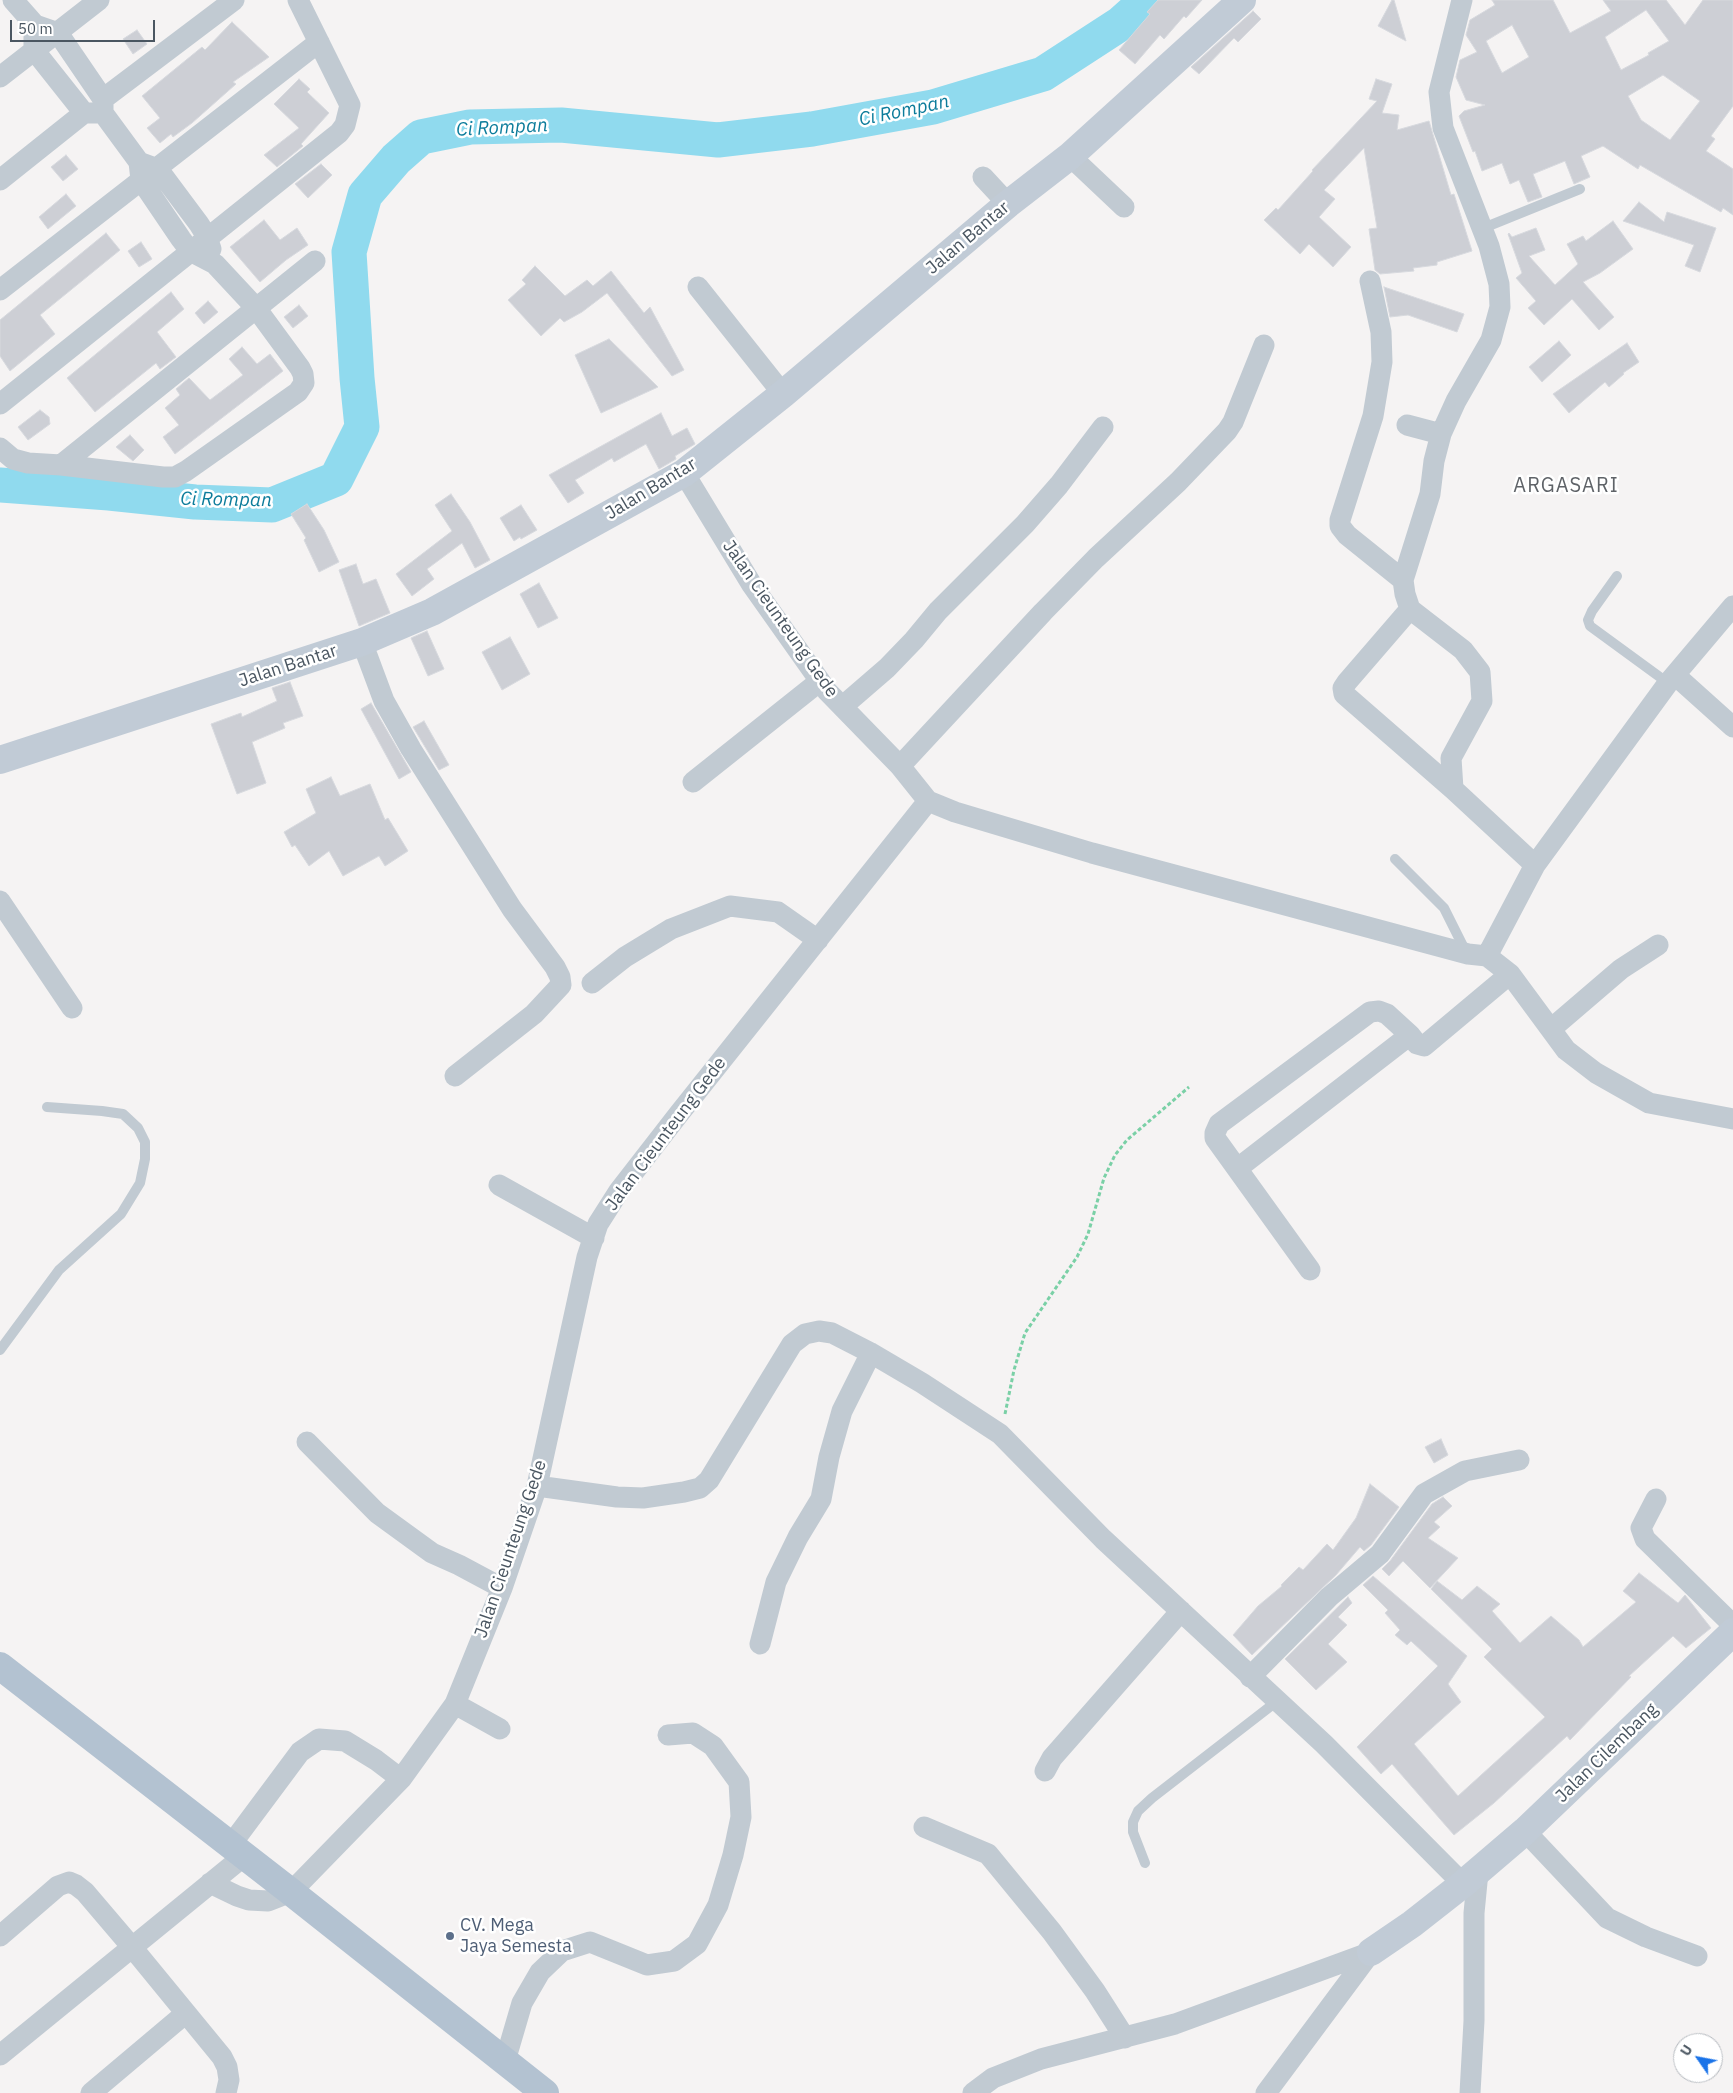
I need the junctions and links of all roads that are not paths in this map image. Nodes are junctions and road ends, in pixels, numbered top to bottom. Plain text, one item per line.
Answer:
1 (14, 0) edge
2 (99, 0) edge
3 (234, 0) edge
4 (298, 0) edge
5 (1242, 0) edge
6 (1462, 0) edge
7 (35, 25) junction
8 (58, 33) junction
9 (319, 42) junction
10 (34, 50) junction
11 (0, 77) edge
12 (96, 108) junction
13 (1070, 156) junction
14 (146, 170) junction
15 (984, 177) dead end
16 (0, 180) edge
17 (1580, 189) dead end
18 (1008, 204) junction
19 (1124, 207) dead end
20 (1481, 229) junction
21 (208, 237) junction
22 (190, 251) junction
23 (315, 261) dead end
24 (216, 264) junction
25 (1370, 281) dead end
26 (698, 286) dead end
27 (0, 290) edge
28 (256, 308) junction
29 (1264, 345) dead end
30 (782, 394) junction
31 (0, 404) edge
32 (1407, 425) dead end
33 (1103, 428) dead end
34 (1441, 434) junction
35 (0, 448) edge
36 (61, 465) junction
37 (684, 473) junction
38 (1617, 576) dead end
39 (1403, 580) junction
40 (1733, 606) edge
41 (1410, 609) junction
42 (362, 642) junction
43 (1672, 679) junction
44 (820, 681) junction
45 (843, 706) junction
46 (1733, 727) edge
47 (0, 760) edge
48 (900, 766) junction
49 (693, 782) dead end
50 (1452, 789) junction
51 (928, 801) junction
52 (1395, 859) dead end
53 (1535, 866) junction
54 (0, 901) edge
55 (818, 940) junction
56 (1658, 945) dead end
57 (1477, 955) junction
58 (1510, 974) junction
59 (592, 983) dead end
60 (72, 1008) dead end
61 (1552, 1029) junction
62 (1410, 1034) junction
63 (455, 1076) dead end
64 (47, 1107) dead end
65 (1733, 1119) edge
66 (1238, 1168) junction
67 (499, 1185) dead end
68 (594, 1238) junction
69 (1310, 1270) dead end
70 (0, 1350) edge
71 (871, 1352) junction
72 (307, 1442) dead end
73 (1519, 1460) dead end
74 (536, 1486) junction
75 (1656, 1499) dead end
76 (502, 1588) junction
77 (1181, 1611) junction
78 (1733, 1625) edge
79 (1733, 1632) edge
80 (760, 1644) dead end
81 (0, 1666) edge
82 (1250, 1677) junction
83 (1276, 1702) junction
84 (454, 1704) junction
85 (500, 1729) dead end
86 (668, 1735) dead end
87 (1045, 1771) dead end
88 (401, 1779) junction
89 (924, 1827) dead end
90 (1525, 1830) junction
91 (237, 1851) junction
92 (1145, 1863) dead end
93 (1471, 1878) junction
94 (210, 1882) junction
95 (291, 1892) junction
96 (0, 1936) edge
97 (132, 1946) junction
98 (1371, 1952) junction
99 (1697, 1956) dead end
100 (186, 2013) junction
101 (1125, 2038) junction
102 (0, 2055) edge
103 (505, 2061) junction
104 (91, 2093) edge
105 (226, 2093) edge
106 (545, 2093) edge
107 (973, 2093) edge
108 (1266, 2093) edge
109 (1470, 2093) edge

1 - 7 street
2 - 8 street
3 - 12 street
4 - 9 street
5 - 13 street, Jalan Bantar
6 - 20 street
7 - 8 street
7 - 10 street
8 - 10 street
8 - 12 street
9 - 14 street
9 - 21 street
10 - 11 street
10 - 12 street
12 - 14 street
12 - 16 street
13 - 18 street, Jalan Bantar
13 - 19 street
14 - 21 street
14 - 22 street
14 - 27 street
15 - 18 street
17 - 20 lane
18 - 30 street, Jalan Bantar
20 - 34 street
21 - 22 street
21 - 24 street
22 - 24 street
22 - 31 street
23 - 28 street
24 - 28 street
25 - 39 street
26 - 30 street
28 - 36 street
28 - 36 street
29 - 48 street
30 - 37 street, Jalan Bantar
32 - 34 street
33 - 45 street
34 - 39 street
35 - 36 street
37 - 42 street, Jalan Bantar
37 - 44 street, Jalan Cieunteung Gede
38 - 43 lane
39 - 41 street
40 - 43 street
41 - 50 street
41 - 50 street
42 - 47 street, Jalan Bantar
42 - 63 street
43 - 46 street
43 - 53 street
44 - 45 street, Jalan Cieunteung Gede
44 - 49 street
45 - 48 street, Jalan Cieunteung Gede
48 - 51 street, Jalan Cieunteung Gede
50 - 53 street
51 - 55 street, Jalan Cieunteung Gede
51 - 57 street
52 - 57 lane
53 - 57 street
54 - 60 street
55 - 59 street
55 - 68 street, Jalan Cieunteung Gede
56 - 61 street
57 - 58 street
58 - 61 street
58 - 62 street
61 - 65 street
62 - 66 street
62 - 66 street
64 - 70 lane
66 - 69 street
67 - 68 street
68 - 74 street, Jalan Cieunteung Gede
71 - 74 street
71 - 77 street
71 - 80 street
72 - 76 street
73 - 82 street
74 - 76 street, Jalan Cieunteung Gede
75 - 78 street
76 - 84 street, Jalan Cieunteung Gede
77 - 82 street
77 - 87 street
79 - 90 street, Jalan Cilembang
81 - 91 main road
82 - 83 street
83 - 92 lane
83 - 93 street
84 - 85 street
84 - 88 street, Jalan Cieunteung Gede
86 - 103 street
88 - 91 street
88 - 95 street, Jalan Cieunteung Gede
89 - 101 street
90 - 93 street, Jalan Cilembang
90 - 99 street
91 - 94 street
91 - 95 main road
93 - 98 street, Jalan Cilembang
93 - 109 street
94 - 95 street
94 - 97 street
95 - 103 main road
96 - 97 street
97 - 100 street
97 - 102 street
98 - 101 street
98 - 108 street
100 - 104 street
100 - 105 street
101 - 107 street
103 - 106 main road

